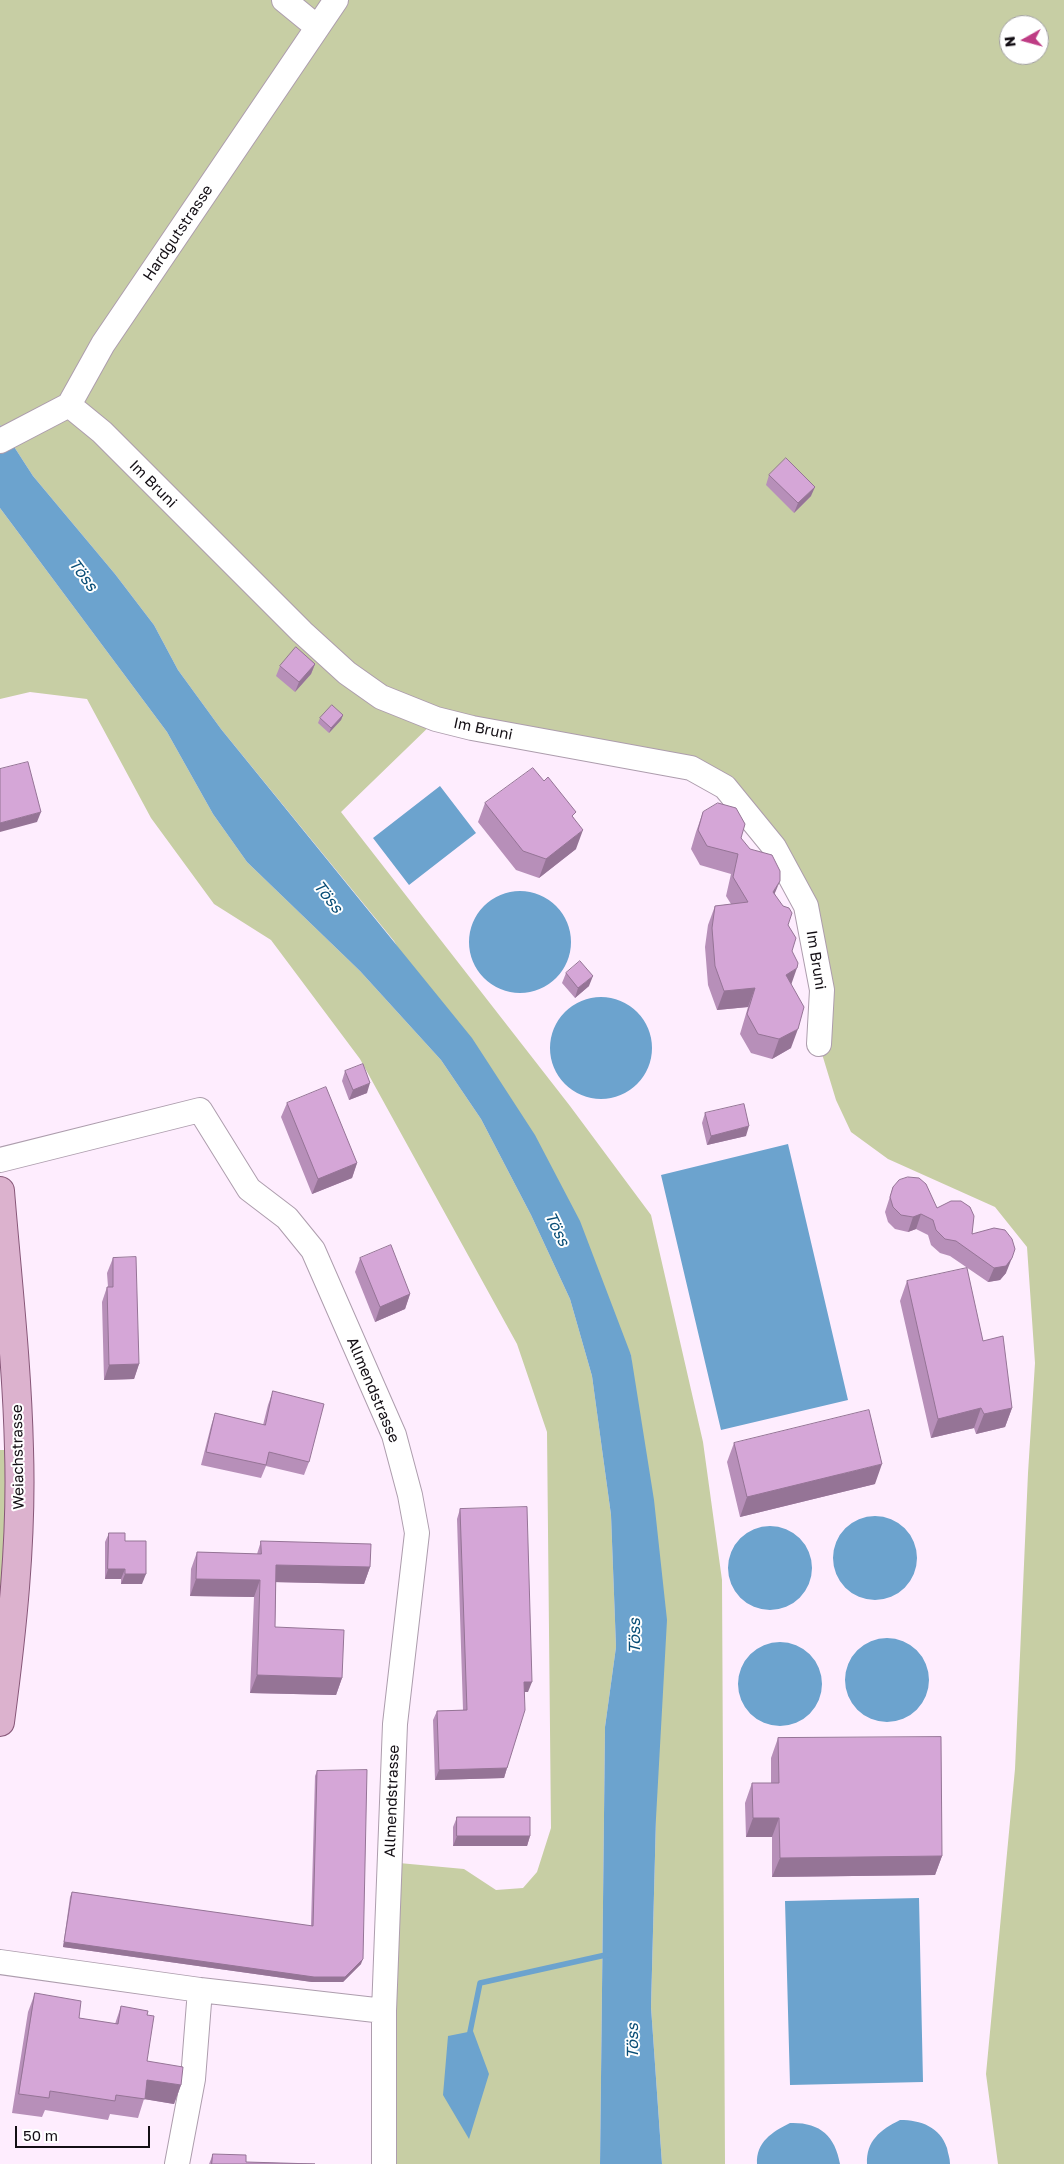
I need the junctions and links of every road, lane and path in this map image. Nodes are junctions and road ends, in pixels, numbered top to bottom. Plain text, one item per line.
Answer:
1 (284, 0) edge
2 (336, 0) edge
3 (318, 27) junction
4 (69, 405) junction
5 (0, 441) edge
6 (819, 1044) dead end
7 (0, 1160) edge
8 (0, 1191) edge
9 (0, 1722) edge
10 (0, 1962) edge
11 (200, 1990) junction
12 (384, 2011) junction
13 (177, 2164) edge
14 (384, 2164) edge

1 - 3 street
2 - 3 street, Hardgutstrasse
3 - 4 street, Hardgutstrasse
4 - 5 street
4 - 6 street, Im Bruni
7 - 12 street, Allmendstrasse
8 - 9 main road, Weiachstrasse
10 - 11 street
11 - 12 street
11 - 13 street
12 - 14 street, Allmendstrasse

